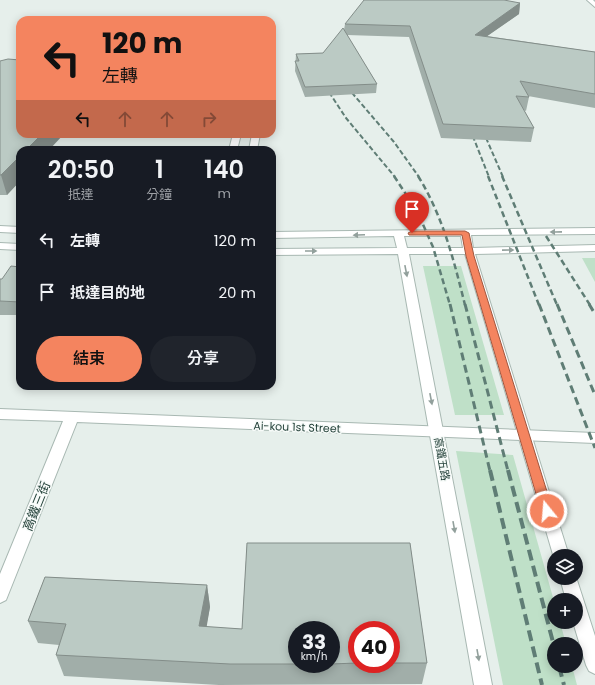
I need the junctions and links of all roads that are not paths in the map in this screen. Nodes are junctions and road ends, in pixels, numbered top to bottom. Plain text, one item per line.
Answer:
1 (590, 0) edge
2 (595, 5) edge
3 (0, 229) edge
4 (16, 230) edge
5 (595, 231) edge
6 (398, 233) junction
7 (465, 233) junction
8 (276, 235) edge
9 (0, 246) edge
10 (16, 246) edge
11 (595, 248) edge
12 (402, 251) junction
13 (469, 251) junction
14 (276, 252) edge
15 (0, 414) edge
16 (72, 417) junction
17 (437, 433) junction
18 (523, 435) junction
19 (595, 438) edge
20 (559, 549) edge
21 (0, 595) edge
22 (583, 626) edge
23 (595, 665) edge
24 (483, 685) edge

1 - 2 street
3 - 4 street
5 -> 7 street
6 - 7 street
6 -> 8 street
6 - 12 street, 高鐵五路
7 - 13 street
9 - 10 street
13 -> 11 street
12 - 13 street
14 -> 12 street
12 -> 17 street, 高鐵五路
13 - 18 street
15 - 16 street, Ai-kou 1st Street
16 - 17 street, Ai-kou 1st Street
16 - 21 street, 高鐵三街
17 - 18 street, Ai-kou 1st Street
17 -> 24 street, 高鐵五路
18 - 19 street, Ai-kou 1st Street
18 - 20 street
22 - 23 street

